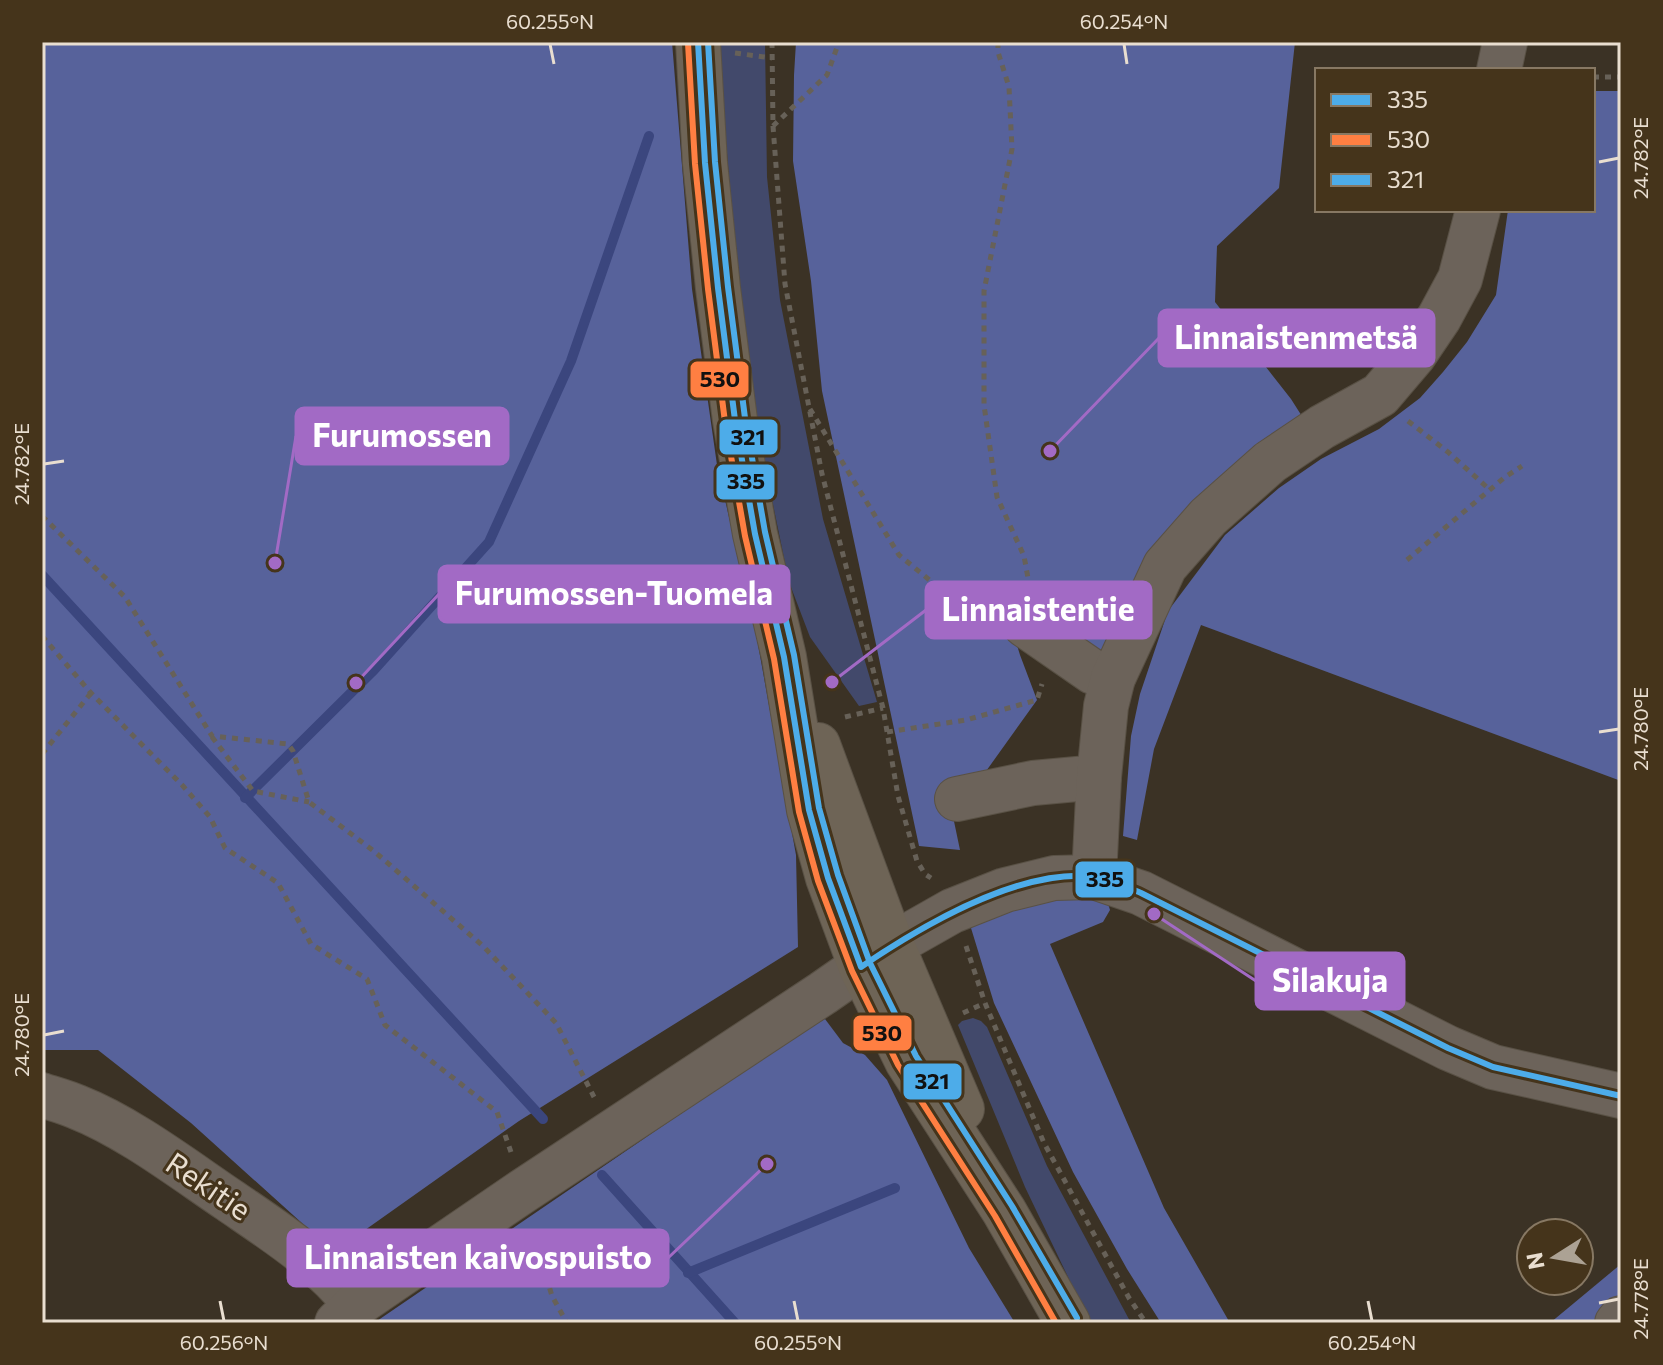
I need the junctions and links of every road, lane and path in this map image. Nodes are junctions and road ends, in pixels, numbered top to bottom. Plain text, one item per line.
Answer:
1 (698, 42) edge
2 (772, 42) edge
3 (839, 42) edge
4 (998, 42) edge
5 (1505, 42) edge
6 (1499, 68) edge
7 (1595, 77) edge
8 (1621, 77) edge
9 (773, 126) junction
10 (1477, 212) edge
11 (808, 406) junction
12 (1405, 418) dead end
13 (1522, 466) dead end
14 (1490, 490) junction
15 (42, 516) edge
16 (1407, 560) dead end
17 (1025, 635) junction
18 (42, 636) edge
19 (1113, 678) junction
20 (91, 693) junction
21 (883, 708) junction
22 (840, 718) dead end
23 (887, 732) junction
24 (212, 736) junction
25 (42, 754) edge
26 (1099, 777) junction
27 (957, 799) dead end
28 (309, 802) junction
29 (1094, 877) junction
30 (952, 911) junction
31 (876, 956) junction
32 (42, 1095) edge
33 (1621, 1096) edge
34 (599, 1108) dead end
35 (518, 1179) junction
36 (347, 1314) edge
37 (1621, 1318) edge
38 (567, 1323) edge
39 (1068, 1323) edge
40 (1146, 1323) edge
41 (1617, 1323) edge

1 - 31 main road
2 - 9 path
3 - 9 path
4 - 17 path
5 - 6 street
7 - 8 path
9 - 11 path
10 - 19 street
11 - 17 path
11 - 21 path
12 - 14 path
13 - 14 path
14 - 16 path
15 - 24 path
17 - 19 street
17 - 23 path
18 - 20 path
19 - 26 street
20 - 25 path
20 - 35 path
21 - 22 path
21 - 23 path
23 - 30 path
24 - 28 path
24 - 28 path
26 - 27 street
26 - 29 street
28 - 34 path
29 - 30 street
29 - 33 street
30 - 31 street
30 - 40 path
31 - 35 street
31 - 39 main road
32 - 36 street, Rekitie
35 - 36 street
35 - 38 path
37 - 41 street

